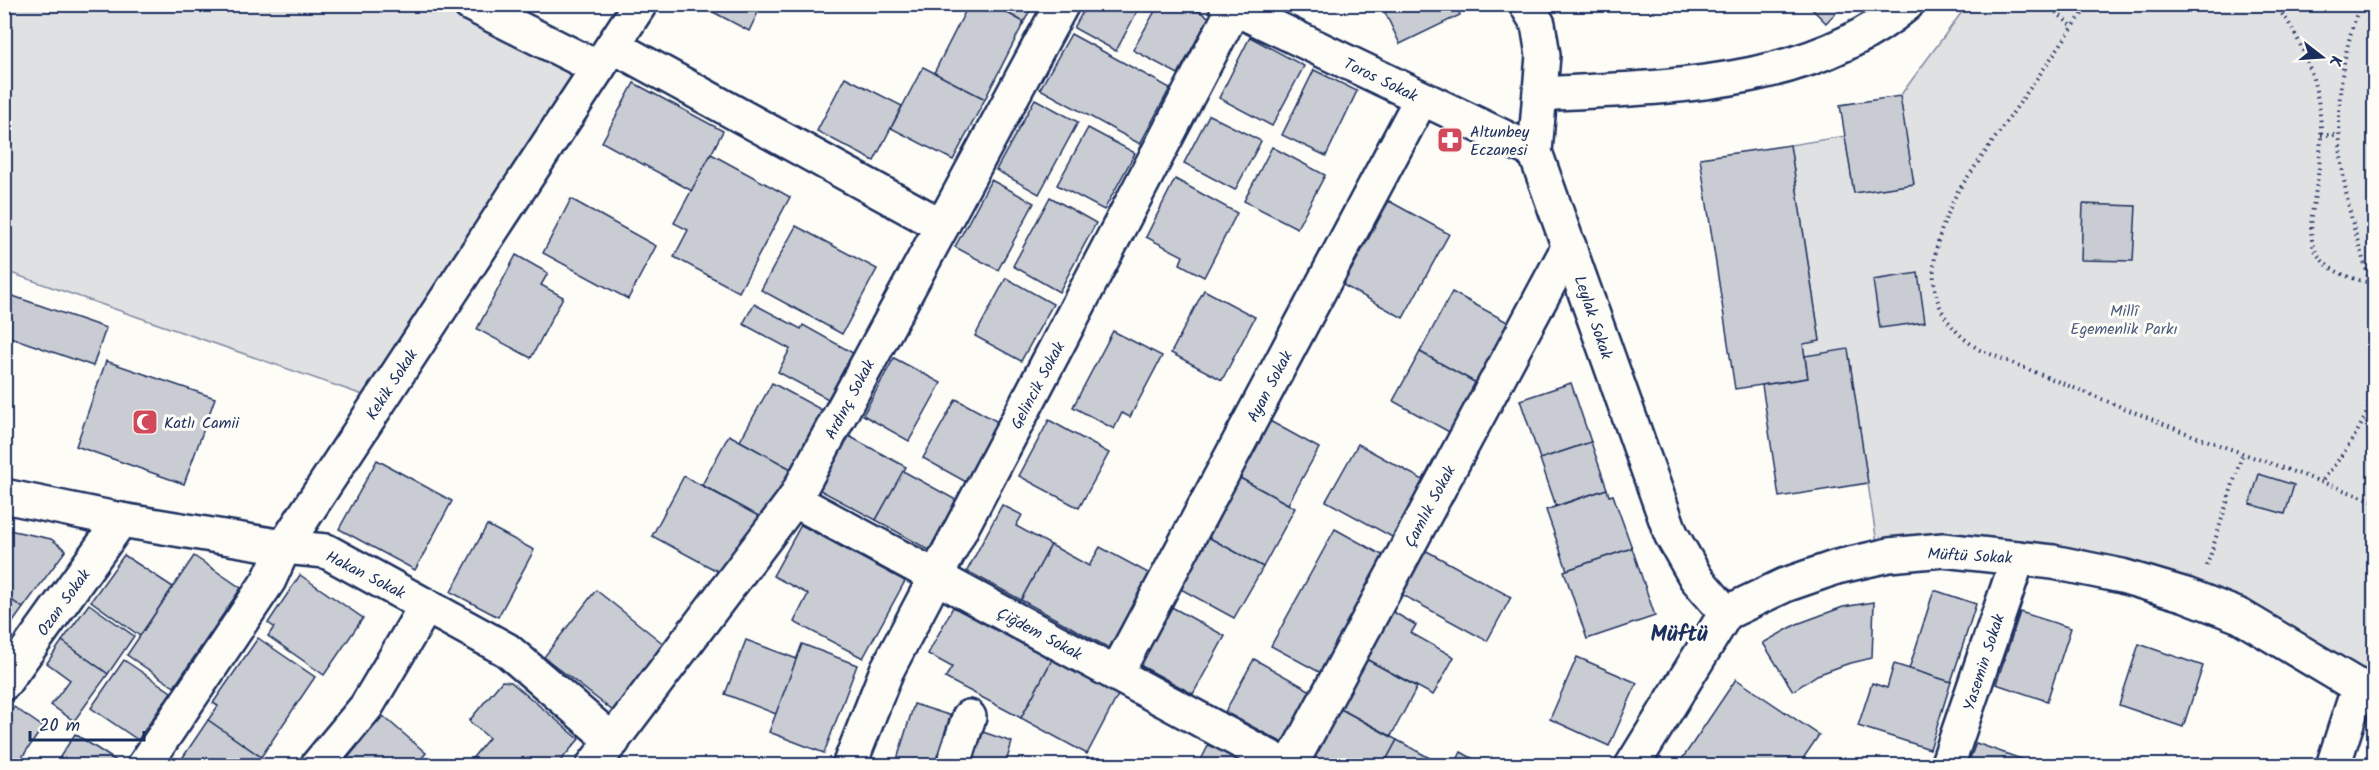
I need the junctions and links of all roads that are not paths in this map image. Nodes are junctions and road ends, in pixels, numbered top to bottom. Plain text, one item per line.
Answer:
1 (470, 4) edge
2 (640, 4) edge
3 (1062, 4) edge
4 (1907, 4) edge
5 (1230, 6) edge
6 (1540, 11) edge
7 (606, 57) junction
8 (1540, 94) junction
9 (1421, 99) junction
10 (1535, 152) junction
11 (942, 226) junction
12 (1569, 246) junction
13 (4, 496) edge
14 (794, 500) junction
15 (121, 520) junction
16 (284, 547) junction
17 (2018, 558) junction
18 (937, 577) junction
19 (426, 606) junction
20 (1726, 613) junction
21 (1116, 674) junction
22 (4, 683) edge
23 (2367, 691) edge
24 (969, 717) dead end
25 (603, 753) edge
26 (144, 765) edge
27 (317, 765) edge
28 (849, 765) edge
29 (953, 765) edge
30 (1288, 765) edge
31 (1632, 765) edge
32 (1947, 765) edge
33 (2333, 765) edge

1 - 7 street
2 - 7 street, Kekik Sokak
3 - 11 street, Ardınç Sokak
4 - 8 street
5 - 9 street, Toros Sokak
5 - 18 street, Gelincik Sokak
6 - 8 street, Leylak Sokak
7 - 11 street
7 - 16 street, Kekik Sokak
8 - 10 street, Leylak Sokak
9 - 10 street, Toros Sokak
9 - 21 street, Ayan Sokak
10 - 12 street, Leylak Sokak
11 - 14 street, Ardınç Sokak
12 - 20 street, Leylak Sokak
12 - 30 street, Çamlık Sokak
13 - 15 street, Hakan Sokak
14 - 18 street, Çiğdem Sokak
14 - 25 street, Ardınç Sokak
15 - 16 street, Hakan Sokak
15 - 22 street, Ozan Sokak
16 - 19 street, Hakan Sokak
16 - 26 street, Kekik Sokak
17 - 20 street, Müftü Sokak
17 - 23 street, Müftü Sokak
17 - 32 street, Yasemin Sokak
18 - 21 street, Çiğdem Sokak
18 - 28 street, Gelincik Sokak
19 - 25 street, Hakan Sokak
19 - 27 street
20 - 31 street
21 - 30 street, Çiğdem Sokak
23 - 33 street
24 - 29 street

